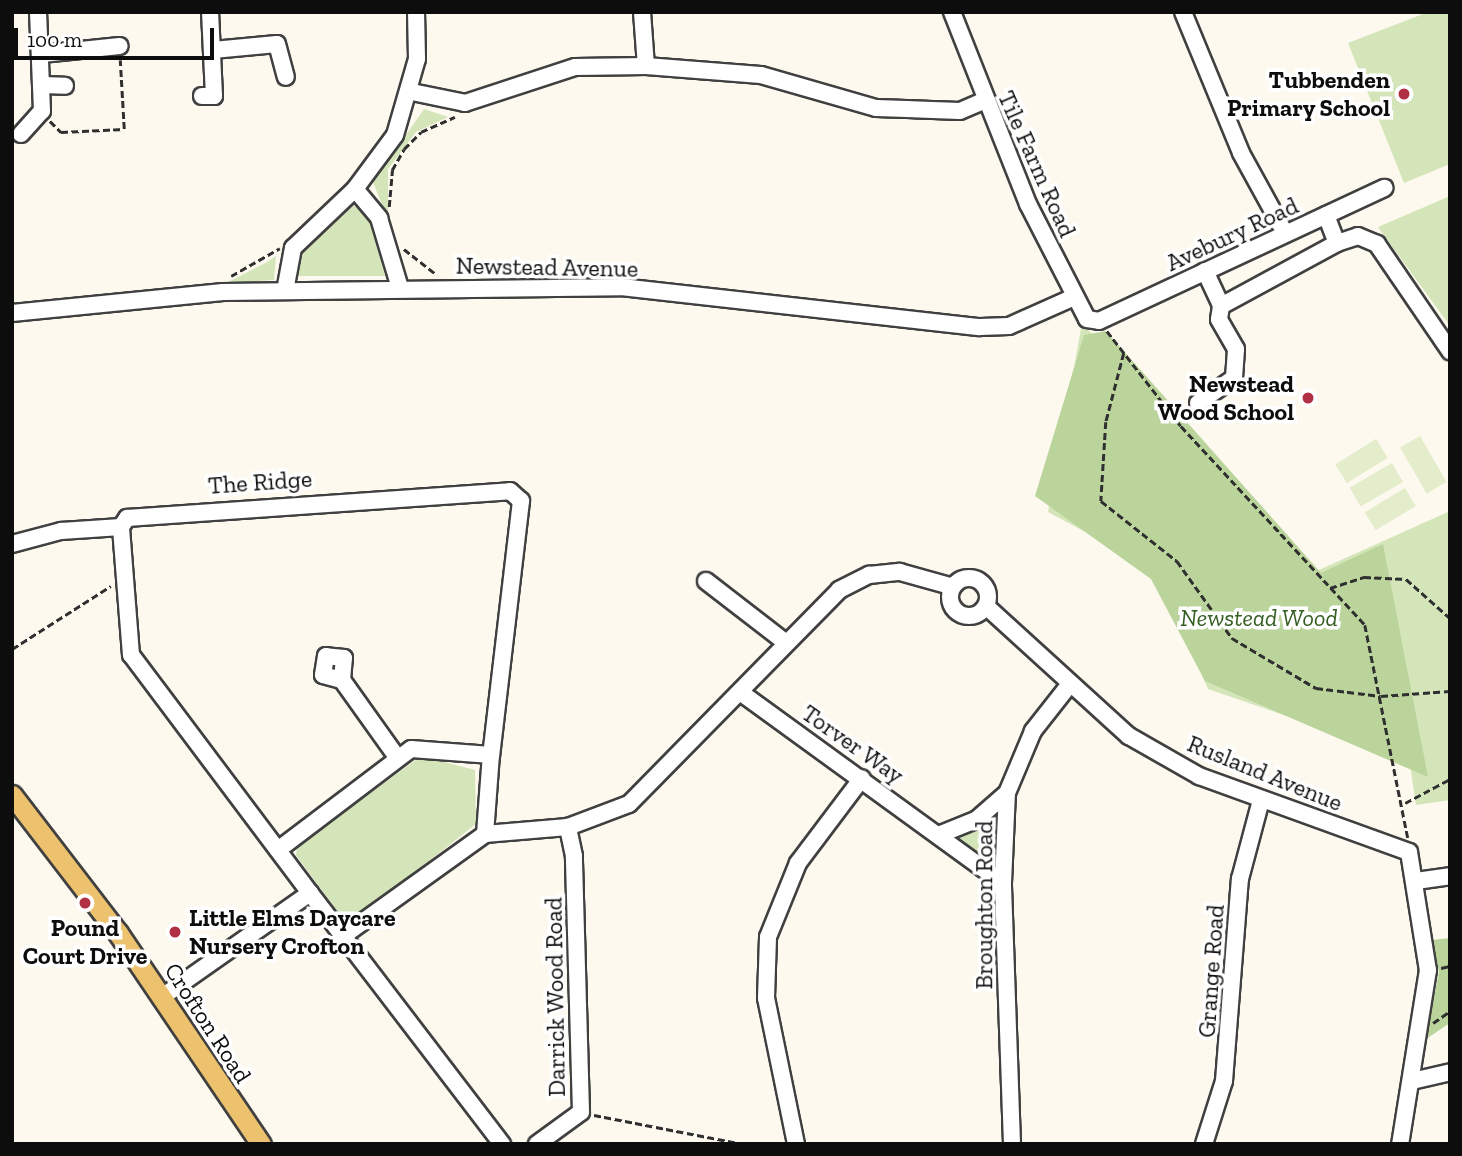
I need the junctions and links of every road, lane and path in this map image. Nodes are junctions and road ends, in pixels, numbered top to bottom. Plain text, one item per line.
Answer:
1 (38, 12) edge
2 (210, 12) edge
3 (416, 12) edge
4 (642, 12) edge
5 (952, 12) edge
6 (1183, 12) edge
7 (120, 46) joint
8 (213, 50) junction
9 (42, 54) junction
10 (646, 66) junction
11 (286, 77) dead end
12 (42, 85) junction
13 (65, 86) dead end
14 (411, 92) junction
15 (202, 96) dead end
16 (983, 101) junction
17 (465, 103) junction
18 (38, 115) junction
19 (21, 134) dead end
20 (1384, 188) dead end
21 (355, 189) junction
22 (389, 211) dead end
23 (1326, 215) junction
24 (1285, 233) junction
25 (387, 239) junction
26 (1338, 243) junction
27 (293, 248) junction
28 (1205, 271) junction
29 (400, 288) junction
30 (463, 288) junction
31 (285, 291) junction
32 (202, 294) junction
33 (1074, 297) junction
34 (1221, 306) junction
35 (12, 313) edge
36 (1099, 321) junction
37 (1450, 351) edge
38 (1124, 353) junction
39 (1198, 403) dead end
40 (121, 527) junction
41 (12, 544) edge
42 (706, 580) dead end
43 (124, 583) junction
44 (950, 586) junction
45 (1330, 588) junction
46 (987, 607) junction
47 (1450, 618) edge
48 (785, 642) junction
49 (12, 649) edge
50 (342, 680) dead end
51 (1070, 684) junction
52 (1450, 691) edge
53 (740, 692) junction
54 (1381, 695) junction
55 (491, 755) junction
56 (397, 757) junction
57 (862, 778) junction
58 (1450, 779) edge
59 (1007, 793) junction
60 (12, 795) edge
61 (1261, 800) junction
62 (1405, 803) junction
63 (568, 827) junction
64 (485, 834) junction
65 (941, 834) junction
66 (278, 849) junction
67 (1409, 852) junction
68 (1450, 876) edge
69 (1416, 881) junction
70 (1003, 883) junction
71 (310, 893) junction
72 (344, 936) junction
73 (162, 997) junction
74 (1450, 1072) edge
75 (1412, 1081) junction
76 (581, 1112) junction
77 (261, 1144) edge
78 (502, 1144) edge
79 (537, 1144) edge
80 (743, 1144) edge
81 (796, 1144) edge
82 (1012, 1144) edge
83 (1204, 1144) edge
84 (1400, 1144) edge

1 - 9 street
2 - 8 street
3 - 14 street
4 - 10 street
5 - 16 street, Tile Farm Road
6 - 24 street
7 - 9 street
7 - 18 path
8 - 11 street
8 - 15 street
9 - 12 street
10 - 16 street
10 - 17 street
12 - 13 street
12 - 18 street
14 - 17 street
14 - 21 street
16 - 33 street, Tile Farm Road
17 - 22 path
18 - 19 street
20 - 23 street, Avebury Road
21 - 25 street
21 - 27 street
23 - 24 street, Avebury Road
23 - 26 street
24 - 28 street, Avebury Road
25 - 29 street
25 - 30 path
26 - 34 street
26 - 37 street
27 - 31 street
27 - 32 path
28 - 34 street
28 - 36 street, Avebury Road
29 - 30 street, Newstead Avenue
29 - 31 street, Newstead Avenue
30 - 33 street, Newstead Avenue
31 - 32 street, Newstead Avenue
32 - 35 street, Newstead Avenue
33 - 36 street, Tile Farm Road
34 - 39 street
36 - 38 path
38 - 45 path
38 - 54 path
40 - 41 street
40 - 43 street
40 - 55 street, The Ridge
42 - 48 street
43 - 49 path
43 - 66 street
44 - 46 street, Rusland Avenue
44 - 46 street
44 - 48 street, Rusland Avenue
45 - 47 path
45 - 54 path
46 - 51 street, Rusland Avenue
48 - 53 street, Rusland Avenue
50 - 56 street
51 - 59 street, Broughton Road
51 - 61 street, Rusland Avenue
52 - 54 path
53 - 57 street, Torver Way
53 - 63 street, Rusland Avenue
54 - 62 path
55 - 56 street
55 - 64 street
56 - 66 street
57 - 65 street, Torver Way
57 - 81 street
58 - 62 path
59 - 65 street
59 - 70 street, Broughton Road
60 - 73 main road, Crofton Road
61 - 67 street, Rusland Avenue
61 - 83 street, Grange Road
62 - 67 path
63 - 64 street, Rusland Avenue
63 - 76 street, Darrick Wood Road
64 - 72 street
65 - 70 street, Torver Way
66 - 71 street
67 - 69 street
68 - 69 street
69 - 75 street
70 - 82 street, Broughton Road
71 - 72 street
71 - 73 street
72 - 78 street
73 - 77 main road, Crofton Road
74 - 75 street
75 - 84 street
76 - 79 street, Darrick Wood Road
76 - 80 path

